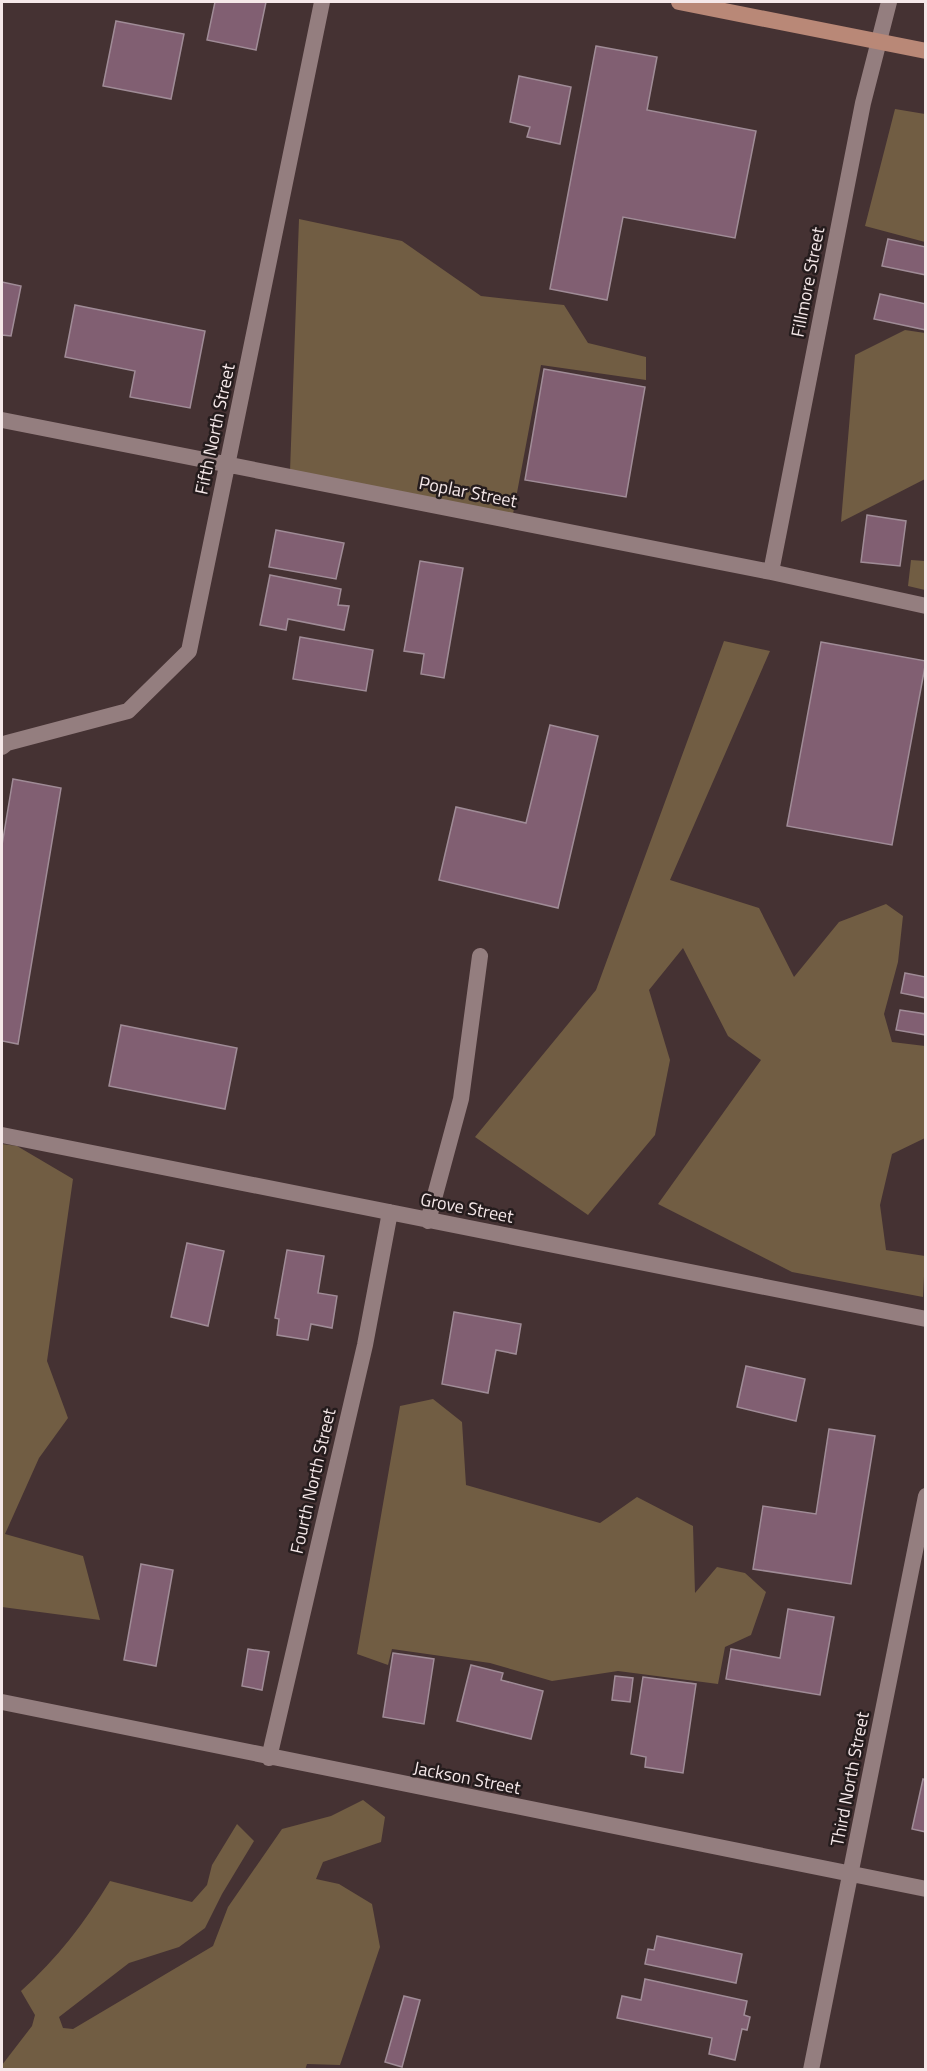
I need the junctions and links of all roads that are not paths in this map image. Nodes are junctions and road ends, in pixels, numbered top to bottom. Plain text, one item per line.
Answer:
1 (322, 2) edge
2 (679, 2) edge
3 (889, 2) edge
4 (879, 41) junction
5 (926, 51) edge
6 (2, 420) edge
7 (227, 465) junction
8 (771, 572) junction
9 (926, 606) edge
10 (2, 747) edge
11 (480, 956) dead end
12 (2, 1135) edge
13 (390, 1212) junction
14 (428, 1221) junction
15 (926, 1319) edge
16 (926, 1496) edge
17 (2, 1702) edge
18 (269, 1758) junction
19 (851, 1874) junction
20 (926, 1889) edge
21 (811, 2070) edge

1 - 7 street, Fifth North Street
2 - 4 main road
3 - 4 street, Fillmore Street
4 - 5 main road
4 - 8 street, Fillmore Street
6 - 7 street, Poplar Street
7 - 8 street, Poplar Street
7 - 10 street, Fifth North Street
8 - 9 street, Poplar Street
11 - 14 street
12 - 13 street, Grove Street
13 - 14 street, Grove Street
13 - 18 street, Fourth North Street
14 - 15 street, Grove Street
16 - 19 street, Third North Street
17 - 18 street, Jackson Street
18 - 19 street, Jackson Street
19 - 20 street, Jackson Street
19 - 21 street, Third North Street

